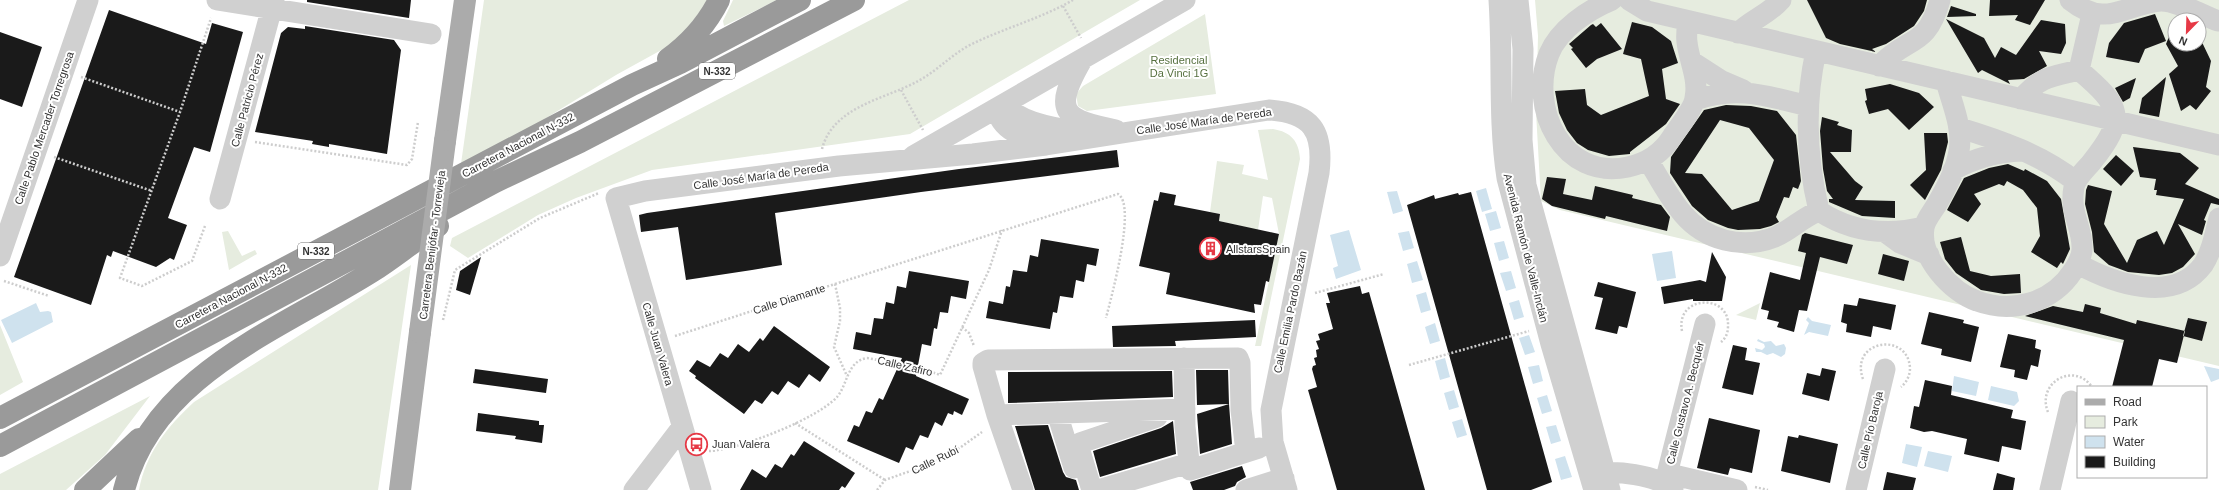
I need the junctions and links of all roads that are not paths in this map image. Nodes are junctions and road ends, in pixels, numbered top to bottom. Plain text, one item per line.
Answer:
1 (88, 0) edge
2 (464, 0) edge
3 (719, 0) edge
4 (800, 0) edge
5 (854, 0) edge
6 (1185, 0) edge
7 (1499, 0) edge
8 (1518, 0) edge
9 (1612, 0) edge
10 (1629, 0) edge
11 (1781, 0) edge
12 (1940, 0) edge
13 (2070, 0) edge
14 (2161, 0) edge
15 (272, 4) edge
16 (214, 6) edge
17 (2092, 14) junction
18 (1688, 21) junction
19 (2218, 21) dead end
20 (1738, 33) junction
21 (431, 34) dead end
22 (1816, 51) junction
23 (1082, 59) junction
24 (1691, 61) junction
25 (1880, 66) junction
26 (2079, 70) junction
27 (1946, 81) junction
28 (632, 85) junction
29 (1745, 91) junction
30 (2021, 99) junction
31 (1695, 100) junction
32 (1002, 106) junction
33 (1808, 106) junction
34 (2116, 121) junction
35 (1960, 128) junction
36 (1121, 134) junction
37 (1317, 134) joint
38 (580, 142) junction
39 (1046, 145) junction
40 (2219, 145) edge
41 (2022, 151) junction
42 (907, 160) junction
43 (1648, 160) junction
44 (1953, 170) junction
45 (2075, 181) junction
46 (609, 195) joint
47 (220, 199) dead end
48 (1819, 211) junction
49 (2219, 218) edge
50 (1924, 227) junction
51 (1885, 232) junction
52 (1929, 255) junction
53 (0, 256) edge
54 (2078, 264) junction
55 (1704, 324) dead end
56 (1184, 358) junction
57 (1885, 369) dead end
58 (2071, 401) dead end
59 (1179, 410) junction
60 (1057, 413) junction
61 (0, 418) edge
62 (991, 421) junction
63 (682, 427) junction
64 (149, 430) junction
65 (1273, 442) junction
66 (0, 446) edge
67 (1246, 452) junction
68 (1189, 463) junction
69 (1599, 482) edge
70 (1286, 484) edge
71 (1669, 486) edge
72 (1745, 488) edge
73 (85, 490) edge
74 (124, 490) edge
75 (400, 490) edge
76 (634, 490) edge
77 (701, 490) edge
78 (1023, 490) edge
79 (1080, 490) edge
80 (1094, 490) edge
81 (1098, 490) edge
82 (1246, 490) edge
83 (1856, 490) edge
84 (2050, 490) edge

1 - 53 street, Calle Pablo Mercader Torregrosa
2 - 75 main road, Carretera Benijófar - Torrevieja, bridge
3 - 28 highway
4 - 28 highway, N-332
5 - 38 highway, N-332
6 - 23 street, Calle José María de Pereda
7 - 69 street, Avenida Ramón de Valle-Inclán
8 - 69 street, Avenida Ramón de Valle-Inclán
9 - 43 street
10 - 18 street
11 - 20 street
12 - 25 street
13 - 17 street
14 - 17 street
14 - 19 street
15 - 16 street
15 - 21 street
15 - 47 street, Calle Patricio Pérez
17 - 26 street
18 - 20 street
18 - 24 street
20 - 22 street
22 - 25 street
22 - 33 street
23 - 32 street, Calle José María de Pereda
23 - 36 street, Calle José María de Pereda
24 - 29 street
24 - 31 street
25 - 27 street
26 - 30 street
26 - 34 street
27 - 30 street
27 - 35 street
28 - 61 highway, Carretera Nacional N-332 / N-332
29 - 31 street
29 - 33 street
30 - 34 street
31 - 43 street
32 - 36 street, Calle José María de Pereda
32 - 39 street, Calle José María de Pereda
32 - 42 street, Calle José María de Pereda
33 - 48 street
34 - 40 street
34 - 45 street
35 - 41 street
35 - 44 street
36 - 37 street, Calle José María de Pereda
36 - 39 street, Calle José María de Pereda
37 - 65 street, Calle Emilia Pardo Bazán
38 - 64 highway
38 - 66 highway, N-332
39 - 42 street, Calle José María de Pereda
41 - 44 street
41 - 45 street
42 - 46 street, Calle José María de Pereda
43 - 48 street
44 - 50 street
45 - 54 street
46 - 63 street, Calle Juan Valera
48 - 51 street
49 - 54 street
50 - 51 street
50 - 52 street
51 - 52 street
52 - 54 street
55 - 71 street, Calle Gustavo A. Becquér
56 - 59 street
56 - 62 street
56 - 67 street
57 - 83 street, Calle Pío Baroja
58 - 84 street
59 - 60 street
59 - 68 street
59 - 80 street
60 - 62 street
60 - 79 street
62 - 78 street
63 - 76 street
63 - 77 street, Calle Juan Valera
64 - 73 highway
64 - 74 highway
65 - 67 street
65 - 70 street, Calle Emilia Pardo Bazán
67 - 68 street
68 - 81 street
69 - 71 street
70 - 82 street
71 - 72 street

